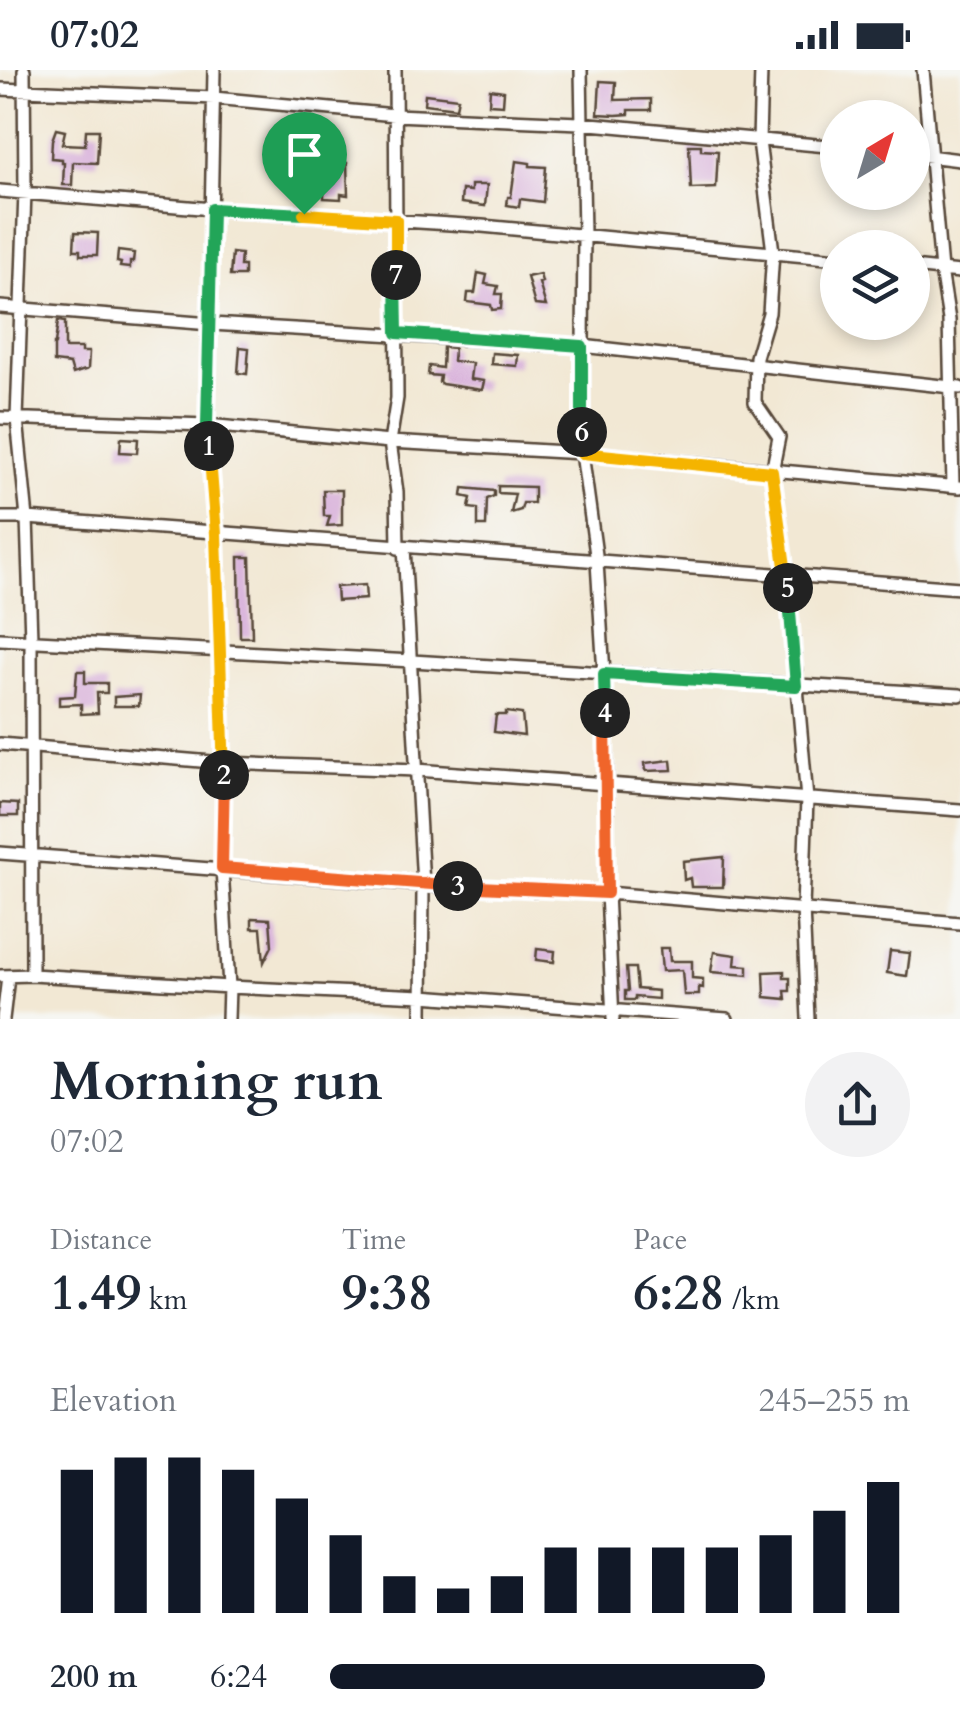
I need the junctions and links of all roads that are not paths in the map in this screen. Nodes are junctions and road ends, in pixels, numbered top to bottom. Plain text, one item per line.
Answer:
1 (24, 70) edge
2 (214, 70) edge
3 (394, 70) edge
4 (581, 70) edge
5 (760, 70) edge
6 (923, 70) edge
7 (0, 89) edge
8 (24, 91) junction
9 (214, 98) junction
10 (925, 100) edge
11 (395, 115) junction
12 (580, 123) junction
13 (759, 141) junction
14 (820, 146) edge
15 (930, 156) joint
16 (960, 160) edge
17 (0, 191) edge
18 (25, 192) junction
19 (212, 209) junction
20 (396, 220) junction
21 (584, 235) junction
22 (773, 252) junction
23 (820, 257) edge
24 (930, 269) edge
25 (941, 270) junction
26 (960, 272) edge
27 (0, 307) edge
28 (20, 308) junction
29 (211, 324) junction
30 (397, 333) junction
31 (582, 346) junction
32 (756, 365) junction
33 (955, 387) edge
34 (0, 418) edge
35 (17, 419) junction
36 (207, 425) junction
37 (390, 442) junction
38 (582, 453) junction
39 (772, 472) junction
40 (956, 486) edge
41 (0, 518) edge
42 (27, 518) junction
43 (216, 534) junction
44 (401, 547) junction
45 (597, 562) junction
46 (787, 576) junction
47 (960, 588) edge
48 (0, 639) edge
49 (31, 639) junction
50 (219, 650) junction
51 (412, 661) junction
52 (604, 674) junction
53 (796, 686) junction
54 (960, 695) edge
55 (0, 744) edge
56 (30, 745) junction
57 (224, 763) junction
58 (417, 770) junction
59 (608, 784) junction
60 (807, 799) junction
61 (960, 810) edge
62 (0, 853) edge
63 (30, 854) junction
64 (222, 868) junction
65 (422, 884) junction
66 (607, 893) junction
67 (803, 908) junction
68 (960, 922) edge
69 (32, 974) junction
70 (4, 976) edge
71 (229, 987) junction
72 (422, 996) junction
73 (612, 1015) edge
74 (3, 1019) edge
75 (228, 1019) edge
76 (422, 1019) edge
77 (727, 1019) edge
78 (808, 1019) edge

1 - 8 street
2 - 9 street
3 - 11 street
4 - 12 street
5 - 13 street
6 - 10 street
7 - 8 street
8 - 9 street
8 - 18 street
9 - 11 street
9 - 19 street
11 - 12 street
11 - 20 street
12 - 13 street
12 - 21 street
13 - 14 street
13 - 22 street
15 - 16 street
15 - 25 street
17 - 18 street
18 - 19 street
18 - 28 street
19 - 20 street
19 - 29 street
20 - 21 street
20 - 30 street
21 - 22 street
21 - 31 street
22 - 23 street
22 - 32 street
24 - 25 street
25 - 26 street
25 - 33 street
27 - 28 street
28 - 29 street
28 - 35 street
29 - 30 street
29 - 36 street
30 - 31 street
30 - 37 street
31 - 32 street
31 - 38 street
32 - 33 street
32 - 39 street
33 - 40 street
34 - 35 street
35 - 36 street
35 - 42 street
36 - 37 street
36 - 43 street
37 - 38 street
37 - 44 street
38 - 39 street
38 - 45 street
39 - 40 street
39 - 46 street
41 - 42 street
42 - 43 street
42 - 49 street
43 - 44 street
43 - 50 street
44 - 45 street
44 - 51 street
45 - 46 street
45 - 52 street
46 - 47 street
46 - 53 street
48 - 49 street
49 - 50 street
49 - 56 street
50 - 51 street
50 - 57 street
51 - 52 street
51 - 58 street
52 - 53 street
52 - 59 street
53 - 54 street
53 - 60 street
55 - 56 street
56 - 57 street
56 - 63 street
57 - 58 street
57 - 64 street
58 - 59 street
58 - 65 street
59 - 60 street
59 - 66 street
60 - 61 street
60 - 67 street
62 - 63 street
63 - 64 street
63 - 69 street
64 - 65 street
64 - 71 street
65 - 66 street
65 - 72 street
66 - 67 street
66 - 73 street
67 - 68 street
67 - 78 street
69 - 70 street
69 - 71 street
70 - 74 street
71 - 72 street
71 - 75 street
72 - 73 street
72 - 76 street
73 - 77 street

